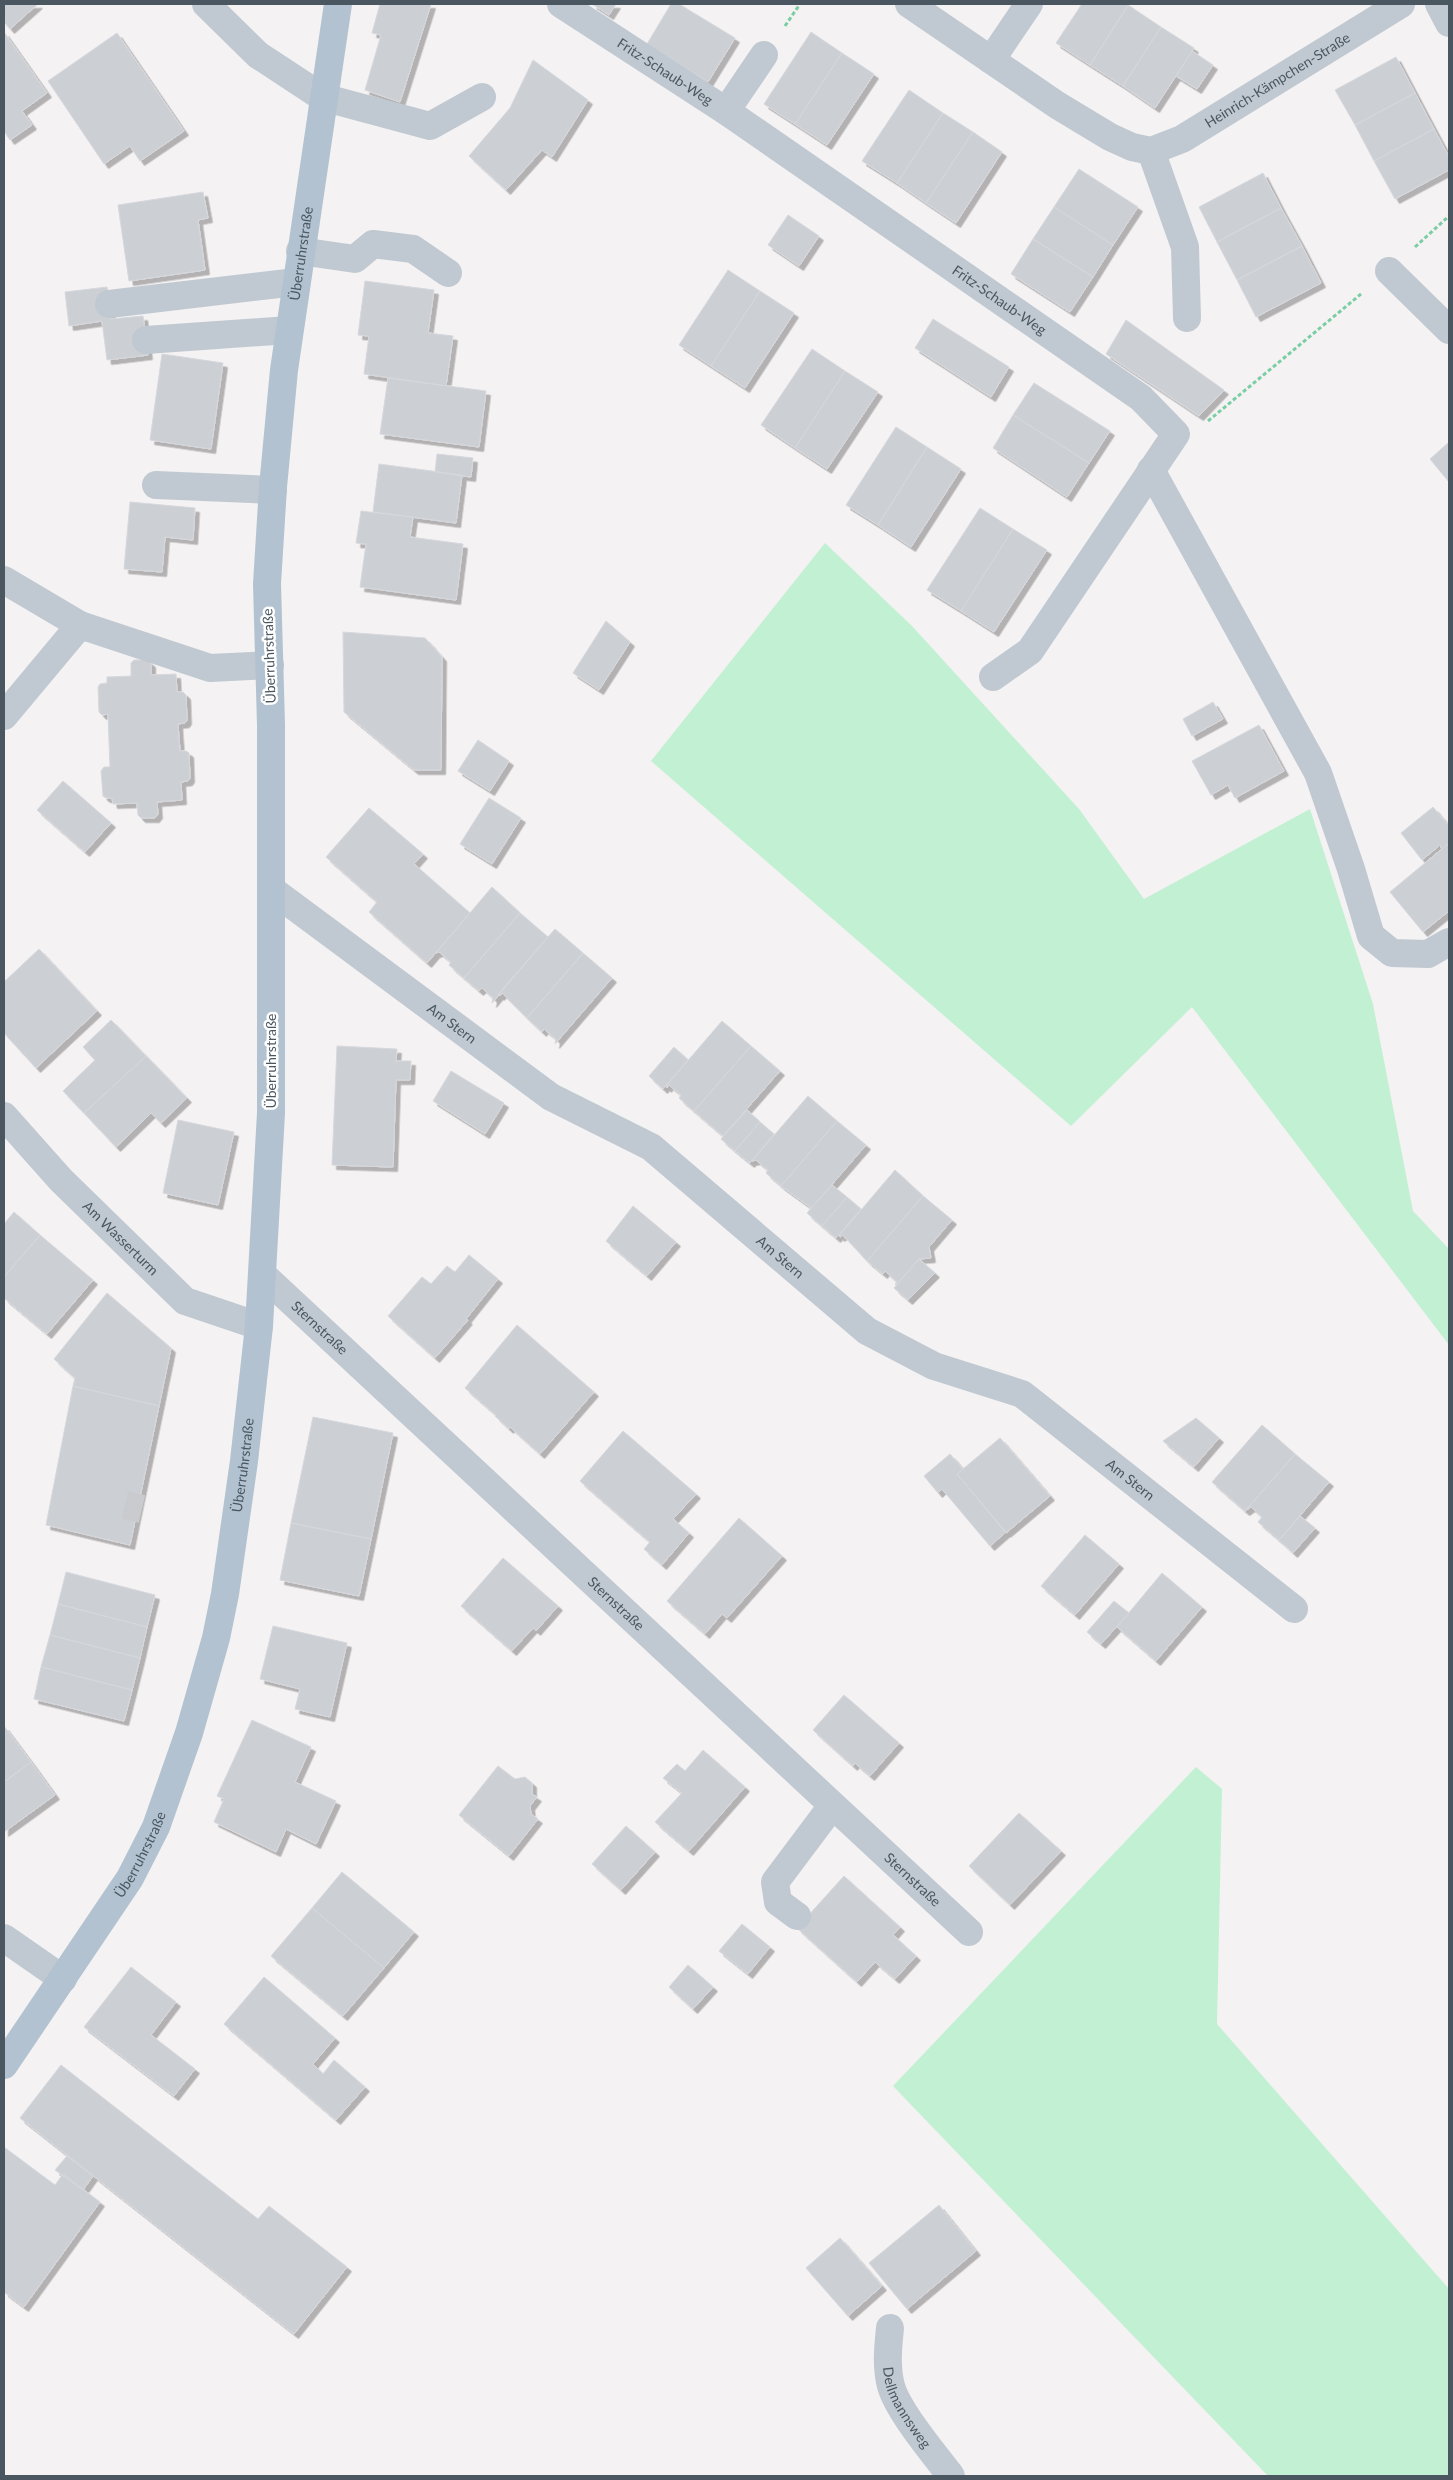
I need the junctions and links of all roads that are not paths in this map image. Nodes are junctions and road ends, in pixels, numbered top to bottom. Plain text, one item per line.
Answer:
1 (206, 4) edge
2 (338, 4) edge
3 (560, 4) edge
4 (909, 4) edge
5 (1029, 4) edge
6 (1402, 4) edge
7 (1439, 4) edge
8 (1449, 23) edge
9 (764, 55) dead end
10 (991, 60) junction
11 (322, 96) junction
12 (482, 97) dead end
13 (726, 111) junction
14 (1151, 151) junction
15 (300, 251) junction
16 (1389, 271) road end
17 (448, 273) dead end
18 (296, 282) junction
19 (110, 304) dead end
20 (1187, 318) dead end
21 (289, 330) junction
22 (1449, 330) edge
23 (146, 340) dead end
24 (1151, 470) junction
25 (156, 485) dead end
26 (273, 490) junction
27 (4, 580) edge
28 (80, 625) junction
29 (270, 665) junction
30 (993, 677) dead end
31 (4, 716) edge
32 (272, 890) junction
33 (1449, 942) edge
34 (4, 1116) edge
35 (264, 1276) junction
36 (259, 1326) junction
37 (1294, 1609) dead end
38 (832, 1806) junction
39 (797, 1916) dead end
40 (969, 1932) dead end
41 (4, 1938) edge
42 (63, 1979) junction
43 (4, 2065) edge
44 (890, 2328) dead end
45 (950, 2476) edge

1 - 11 street
2 - 11 main road, Überruhrstraße
3 - 13 street, Fritz-Schaub-Weg
4 - 10 street
5 - 10 street
6 - 14 street, Heinrich-Kämpchen-Straße
7 - 8 street
9 - 13 street
10 - 14 street
11 - 12 street
11 - 15 main road, Überruhrstraße
13 - 24 street, Fritz-Schaub-Weg
14 - 20 street
15 - 17 street
15 - 18 main road, Überruhrstraße
16 - 22 street
18 - 19 street
18 - 21 main road, Überruhrstraße
21 - 23 street
21 - 26 main road, Überruhrstraße
24 - 30 street
24 - 33 street
25 - 26 street
26 - 29 main road, Überruhrstraße
27 - 28 street
28 - 29 street
28 - 31 street
29 - 32 main road, Überruhrstraße
32 - 35 main road, Überruhrstraße
32 - 37 street, Am Stern
34 - 36 street, Am Wasserturm
35 - 36 main road, Überruhrstraße
35 - 38 street, Sternstraße
36 - 42 main road, Überruhrstraße
38 - 39 street
38 - 40 street, Sternstraße
41 - 42 street
42 - 43 main road, Überruhrstraße
44 - 45 street, Dellmannsweg

